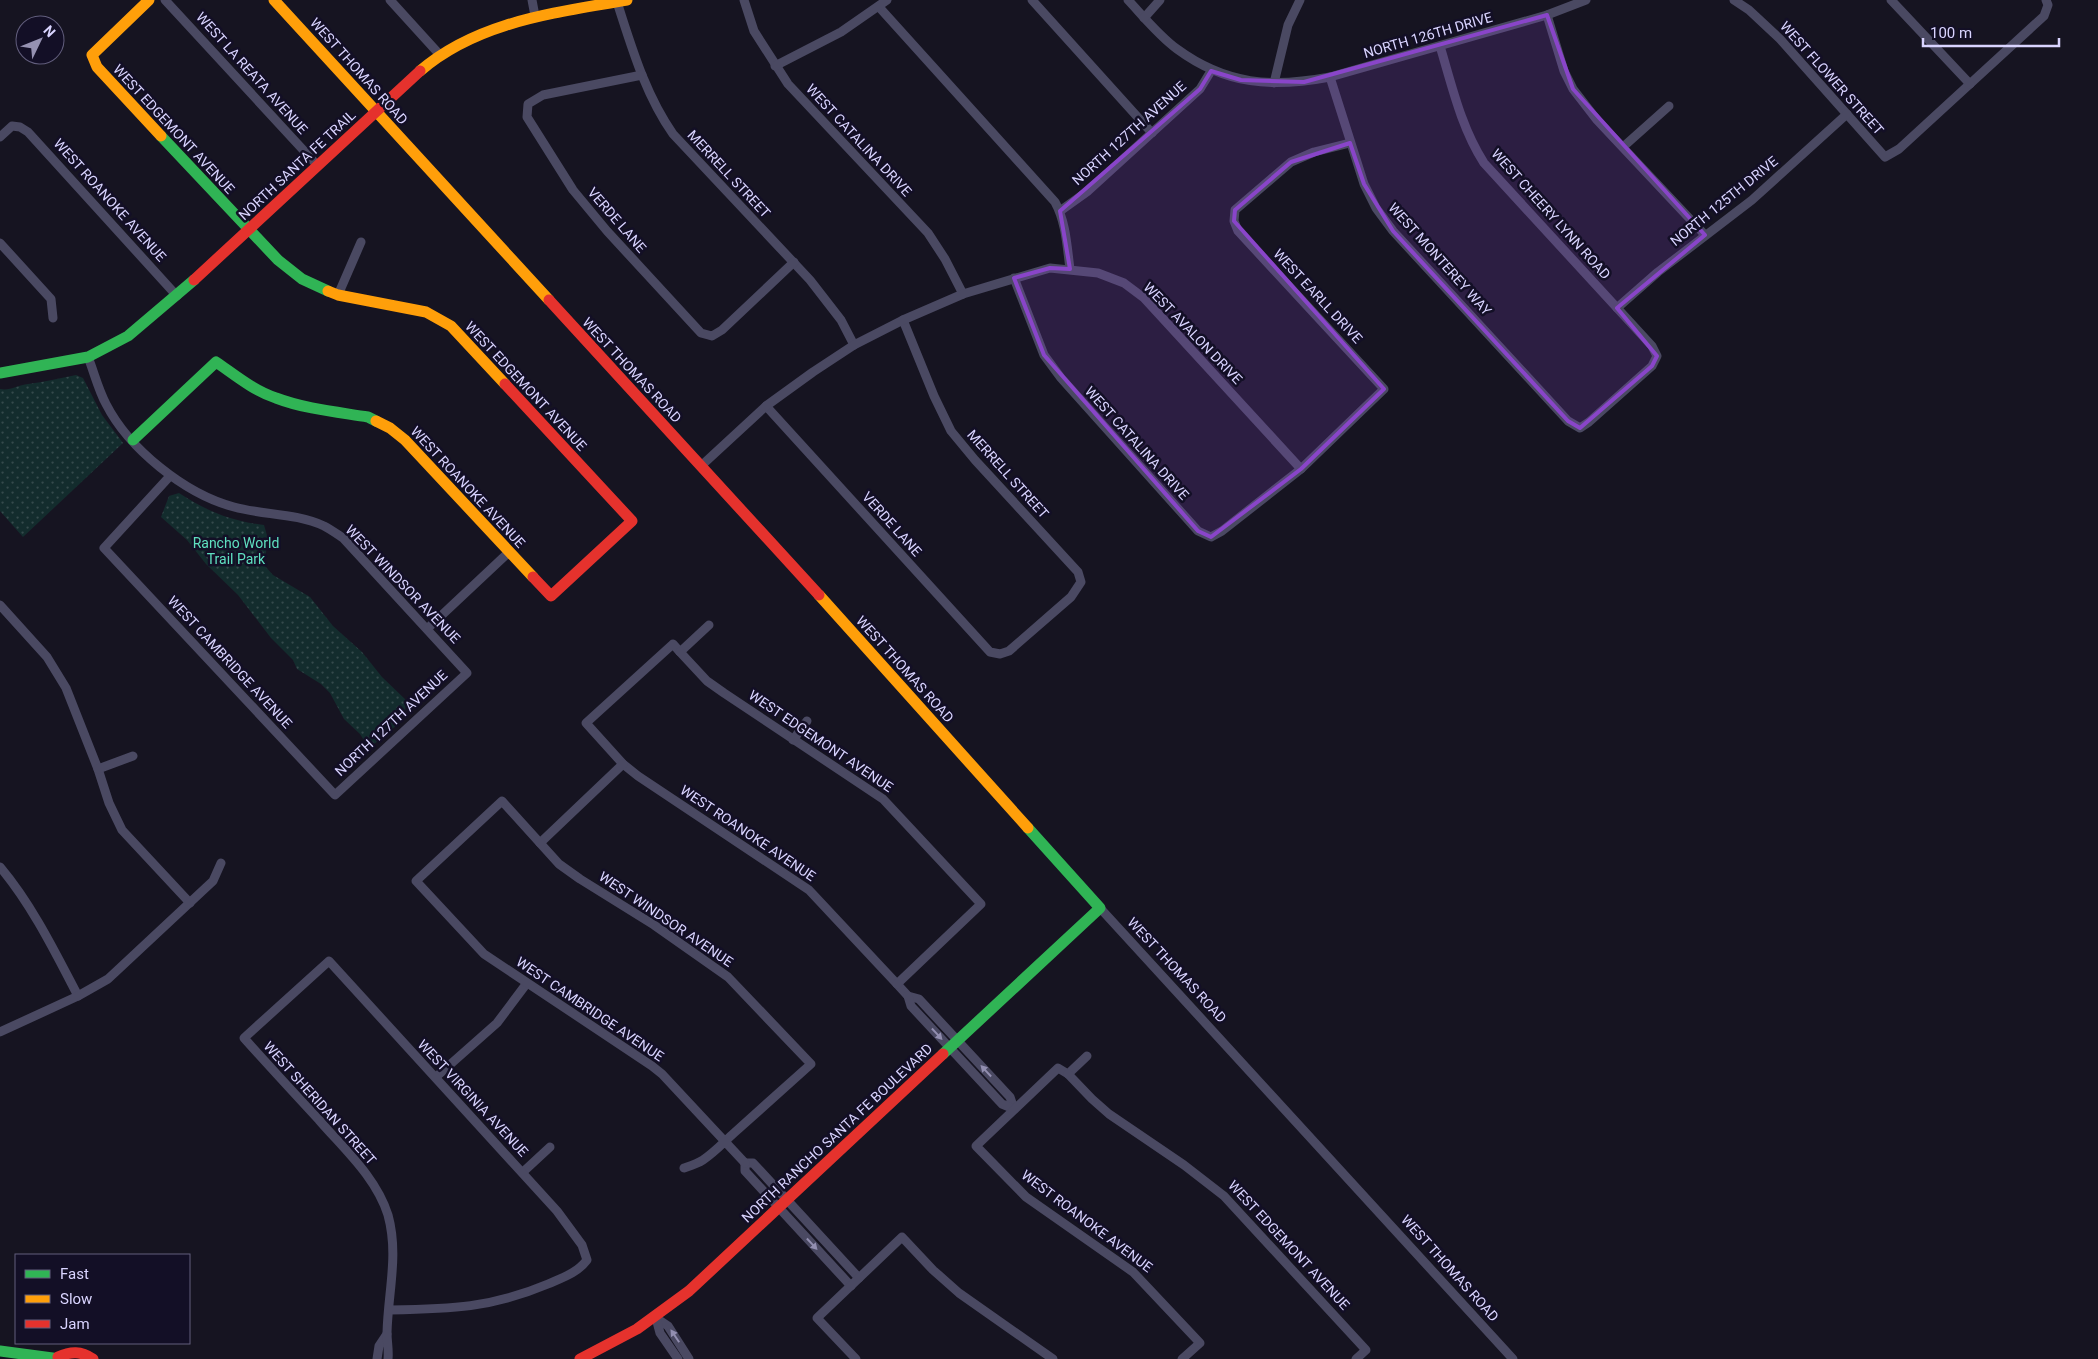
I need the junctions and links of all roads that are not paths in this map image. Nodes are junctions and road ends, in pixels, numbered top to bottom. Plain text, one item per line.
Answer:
1 (149, 0) edge
2 (165, 0) edge
3 (274, 0) edge
4 (390, 0) edge
5 (532, 0) edge
6 (744, 0) edge
7 (887, 0) edge
8 (1032, 0) edge
9 (1128, 0) edge
10 (1160, 0) edge
11 (1300, 0) edge
12 (1586, 0) edge
13 (1734, 0) edge
14 (1891, 0) edge
15 (622, 1) edge
16 (2047, 2) edge
17 (879, 7) junction
18 (1547, 15) junction
19 (535, 16) junction
20 (1144, 18) junction
21 (1440, 46) junction
22 (440, 55) junction
23 (775, 66) junction
24 (1210, 70) junction
25 (642, 75) junction
26 (1330, 77) junction
27 (1274, 83) junction
28 (1970, 84) junction
29 (1669, 106) dead end
30 (376, 112) junction
31 (1847, 114) junction
32 (1152, 133) junction
33 (0, 137) edge
34 (1350, 143) junction
35 (1624, 147) junction
36 (318, 166) junction
37 (1060, 211) junction
38 (248, 230) junction
39 (1705, 235) junction
40 (361, 242) dead end
41 (0, 243) edge
42 (794, 262) junction
43 (1070, 269) junction
44 (1014, 278) junction
45 (963, 294) junction
46 (338, 295) junction
47 (176, 296) junction
48 (1617, 308) junction
49 (53, 318) dead end
50 (903, 320) junction
51 (854, 345) junction
52 (1657, 356) joint
53 (88, 357) junction
54 (0, 373) edge
55 (766, 406) junction
56 (133, 440) junction
57 (700, 466) junction
58 (1300, 469) junction
59 (170, 476) junction
60 (509, 552) junction
61 (551, 596) joint
62 (0, 605) edge
63 (709, 625) dead end
64 (427, 629) junction
65 (680, 652) junction
66 (1000, 654) joint
67 (467, 673) joint
68 (807, 721) dead end
69 (794, 740) junction
70 (134, 756) dead end
71 (623, 764) junction
72 (98, 769) junction
73 (335, 795) joint
74 (540, 843) junction
75 (221, 863) dead end
76 (0, 867) edge
77 (416, 881) joint
78 (190, 904) junction
79 (1100, 908) junction
80 (527, 983) junction
81 (896, 984) junction
82 (78, 996) junction
83 (0, 1032) edge
84 (244, 1038) joint
85 (954, 1045) junction
86 (1087, 1056) dead end
87 (1068, 1074) junction
88 (436, 1078) junction
89 (1014, 1109) junction
90 (725, 1141) junction
91 (550, 1147) dead end
92 (684, 1168) dead end
93 (523, 1172) junction
94 (783, 1204) junction
95 (859, 1278) junction
96 (851, 1286) junction
97 (390, 1310) junction
98 (656, 1318) junction
99 (387, 1334) junction
100 (0, 1352) edge
101 (59, 1358) edge
102 (93, 1359) edge
103 (377, 1359) edge
104 (388, 1359) edge
105 (580, 1359) edge
106 (678, 1359) edge
107 (689, 1359) edge
108 (856, 1359) edge
109 (1053, 1359) edge
110 (1182, 1359) edge
111 (1356, 1359) edge
112 (1513, 1359) edge

1 - 38 street, WEST EDGEMONT AVENUE
2 - 36 street, WEST LA REATA AVENUE
3 - 30 street, WEST THOMAS ROAD
4 - 22 street
5 - 19 street
6 - 23 street, WEST CATALINA DRIVE
7 - 17 street
8 - 32 street
9 - 20 street
10 - 20 street
11 - 27 street
12 - 18 street, NORTH 126TH DRIVE
13 - 31 street, WEST FLOWER STREET
14 - 28 street
15 - 19 street, NORTH SANTA FE TRAIL
15 - 25 street, MERRELL STREET
16 - 28 street
17 - 23 street
17 - 37 street
18 - 21 street, NORTH 126TH DRIVE
18 - 35 street
19 - 22 street, NORTH SANTA FE TRAIL
20 - 24 street
21 - 26 street, NORTH 126TH DRIVE
21 - 48 street, WEST CHEERY LYNN ROAD
22 - 30 street, NORTH SANTA FE TRAIL
23 - 45 street, WEST CATALINA DRIVE
24 - 27 street
24 - 32 street, NORTH 127TH AVENUE
25 - 42 street, MERRELL STREET
25 - 42 street, VERDE LANE
26 - 27 street, NORTH 126TH DRIVE
26 - 34 street, WEST MONTEREY WAY
28 - 31 street, WEST FLOWER STREET
29 - 35 street
30 - 36 street, NORTH SANTA FE TRAIL
30 - 57 street, WEST THOMAS ROAD
31 - 39 street, NORTH 125TH DRIVE
32 - 37 street, NORTH 127TH AVENUE
33 - 47 street, WEST ROANOKE AVENUE
34 - 52 street, WEST MONTEREY WAY
34 - 58 street, WEST EARLL DRIVE
35 - 39 street
36 - 38 street, NORTH SANTA FE TRAIL
37 - 43 street
38 - 46 street, WEST EDGEMONT AVENUE
38 - 47 street, NORTH SANTA FE TRAIL
39 - 48 street, NORTH 125TH DRIVE
40 - 46 street
41 - 49 street
42 - 51 street, MERRELL STREET
43 - 44 street
43 - 58 street, WEST AVALON DRIVE
44 - 45 street
44 - 58 street, WEST CATALINA DRIVE
45 - 50 street
46 - 61 street, WEST EDGEMONT AVENUE
47 - 53 street, NORTH SANTA FE TRAIL
48 - 52 street, WEST CHEERY LYNN ROAD
50 - 51 street
50 - 66 street, MERRELL STREET
51 - 55 street
53 - 54 street, NORTH SANTA FE TRAIL
53 - 56 street, WEST WINDSOR AVENUE
55 - 57 street
55 - 66 street, VERDE LANE
56 - 59 street, WEST WINDSOR AVENUE
56 - 60 street, WEST ROANOKE AVENUE
57 - 79 street, WEST THOMAS ROAD
59 - 64 street, WEST WINDSOR AVENUE
59 - 73 street, WEST CAMBRIDGE AVENUE
60 - 61 street, WEST ROANOKE AVENUE
60 - 64 street
62 - 72 street
63 - 65 street
64 - 67 street, WEST WINDSOR AVENUE
65 - 69 street, WEST EDGEMONT AVENUE
65 - 71 street, WEST ROANOKE AVENUE
67 - 73 street, NORTH 127TH AVENUE
68 - 69 street
69 - 81 street, WEST EDGEMONT AVENUE
70 - 72 street
71 - 74 street
71 - 81 street, WEST ROANOKE AVENUE
72 - 78 street
74 - 77 street, WEST WINDSOR AVENUE
74 - 90 street, WEST WINDSOR AVENUE
75 - 78 street
76 - 82 street
77 - 80 street, WEST CAMBRIDGE AVENUE
78 - 82 street
79 - 85 street, NORTH RANCHO SANTA FE BOULEVARD
79 - 112 street, WEST THOMAS ROAD
80 - 88 street
80 - 90 street, WEST CAMBRIDGE AVENUE
81 - 85 street, WEST ROANOKE AVENUE
82 - 83 street
84 - 88 street, WEST VIRGINIA AVENUE
84 - 97 street, WEST SHERIDAN STREET
85 - 89 street, WEST ROANOKE AVENUE
85 - 94 street, NORTH RANCHO SANTA FE BOULEVARD
86 - 87 street
87 - 89 street
87 - 111 street, WEST EDGEMONT AVENUE
88 - 93 street, WEST VIRGINIA AVENUE
89 - 110 street, WEST ROANOKE AVENUE
90 - 92 street
90 - 94 street, WEST CAMBRIDGE AVENUE
91 - 93 street
93 - 97 street, WEST VIRGINIA AVENUE
94 - 95 street
94 -> 96 street
94 - 98 street, NORTH RANCHO SANTA FE BOULEVARD
95 - 96 street
95 - 109 street
96 - 108 street
97 - 99 street, WEST SHERIDAN STREET
98 - 105 street, NORTH RANCHO SANTA FE BOULEVARD
98 - 106 street
107 -> 98 street
99 - 103 street, WEST SHERIDAN STREET
99 - 104 street, WEST SHERIDAN STREET
100 - 101 street
101 - 102 street

